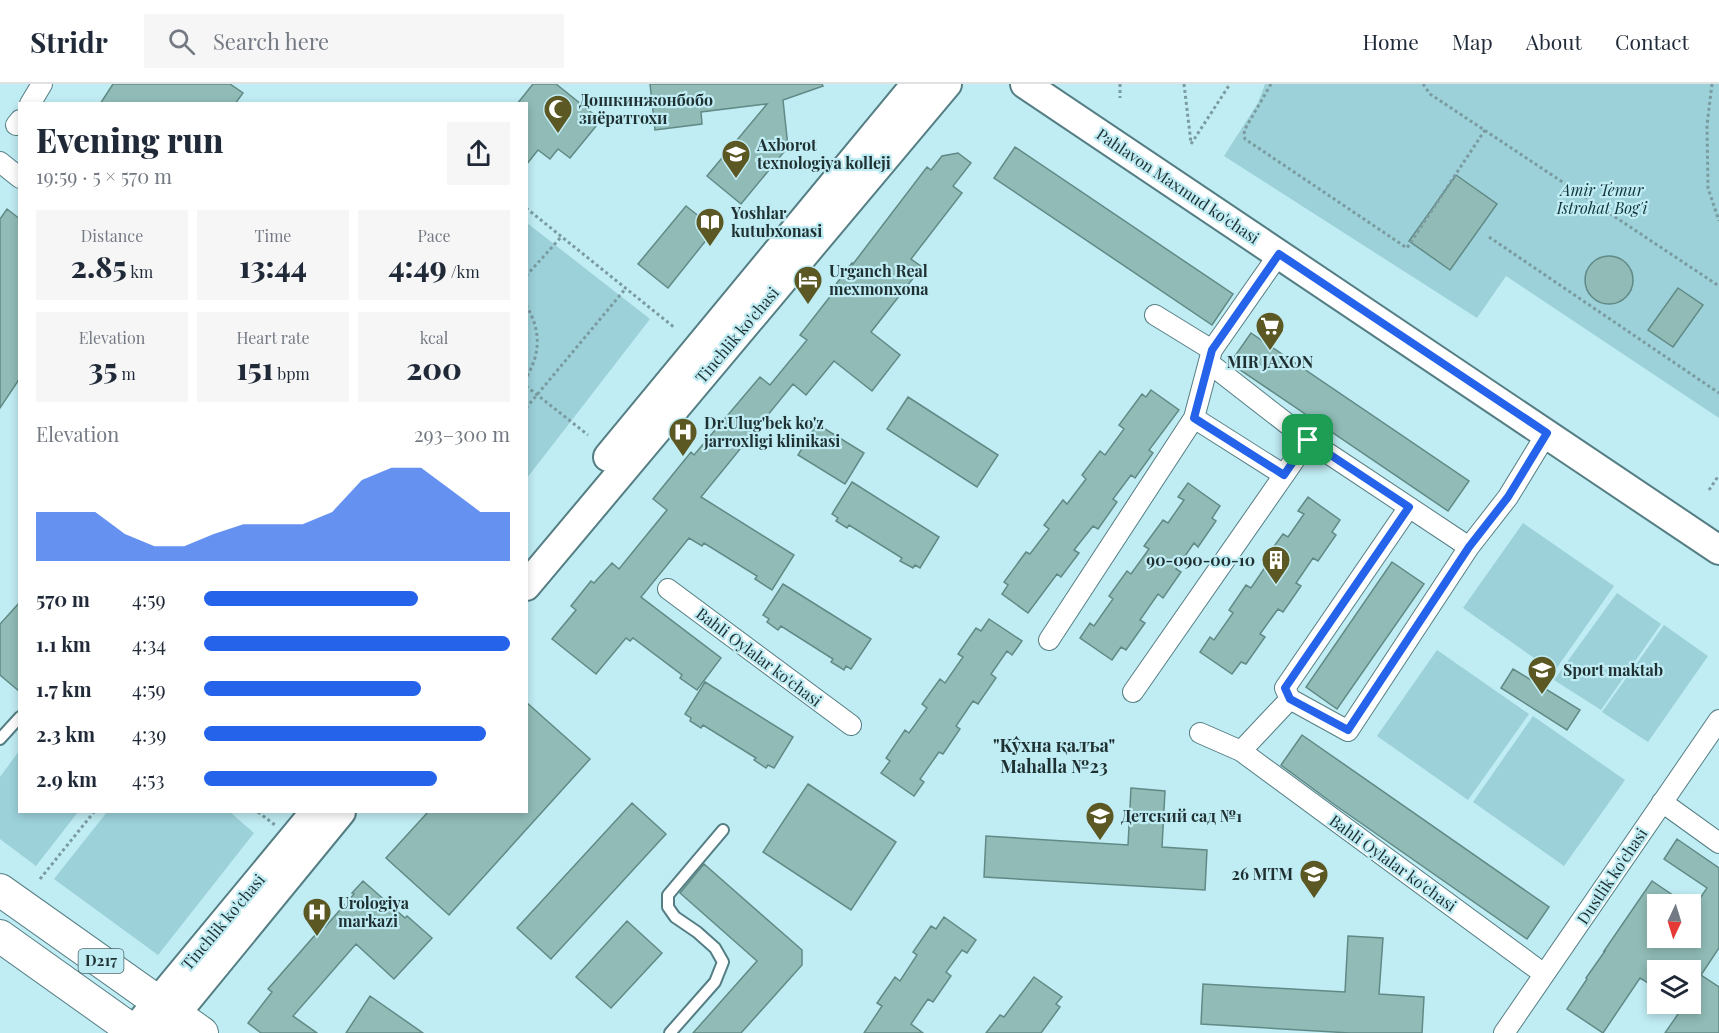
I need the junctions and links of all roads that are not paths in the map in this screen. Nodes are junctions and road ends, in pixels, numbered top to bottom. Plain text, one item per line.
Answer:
1 (42, 84) edge
2 (916, 84) edge
3 (947, 84) edge
4 (1025, 84) edge
5 (31, 102) edge
6 (0, 162) edge
7 (18, 176) edge
8 (1279, 254) junction
9 (1155, 315) dead end
10 (1210, 356) junction
11 (1194, 418) junction
12 (1547, 433) junction
13 (1308, 440) junction
14 (1284, 475) junction
15 (1409, 507) junction
16 (1469, 547) junction
17 (1719, 550) edge
18 (528, 554) edge
19 (528, 584) edge
20 (668, 589) dead end
21 (1049, 640) dead end
22 (1133, 692) dead end
23 (1290, 699) junction
24 (18, 719) edge
25 (1719, 720) edge
26 (851, 725) dead end
27 (1200, 733) dead end
28 (0, 739) edge
29 (1241, 751) junction
30 (1662, 802) junction
31 (314, 813) edge
32 (340, 813) edge
33 (723, 830) dead end
34 (1719, 843) edge
35 (0, 890) edge
36 (0, 936) edge
37 (1544, 974) junction
38 (149, 1024) edge
39 (202, 1033) edge
40 (670, 1033) edge
41 (1504, 1033) edge

1 - 5 street
2 - 18 main road, Tinchlik ko'chasi
3 - 19 main road, Tinchlik ko'chasi
4 - 8 main road, Pahlavon Maxmud ko'chasi
6 - 7 street
8 - 10 street
8 - 12 main road, Pahlavon Maxmud ko'chasi
9 - 10 street
10 - 11 street
10 - 13 street
11 - 14 street
11 - 21 street
12 - 16 street
12 - 17 main road, Pahlavon Maxmud ko'chasi
13 - 14 street
13 - 15 street
14 - 22 street
15 - 16 street
15 - 23 street
16 - 23 street
20 - 26 street, Bahli Oylalar ko'chasi
23 - 29 street
24 - 28 lane
25 - 30 street, Dustlik ko'chasi
27 - 29 street, Bahli Oylalar ko'chasi
29 - 37 street, Bahli Oylalar ko'chasi
30 - 34 street
30 - 37 street, Dustlik ko'chasi
31 - 38 main road, Tinchlik ko'chasi
32 - 38 main road, Tinchlik ko'chasi
33 - 40 lane
35 - 38 main road, D217
36 - 38 main road, D217
37 - 41 street, Dustlik ko'chasi
38 - 39 main road, D217

